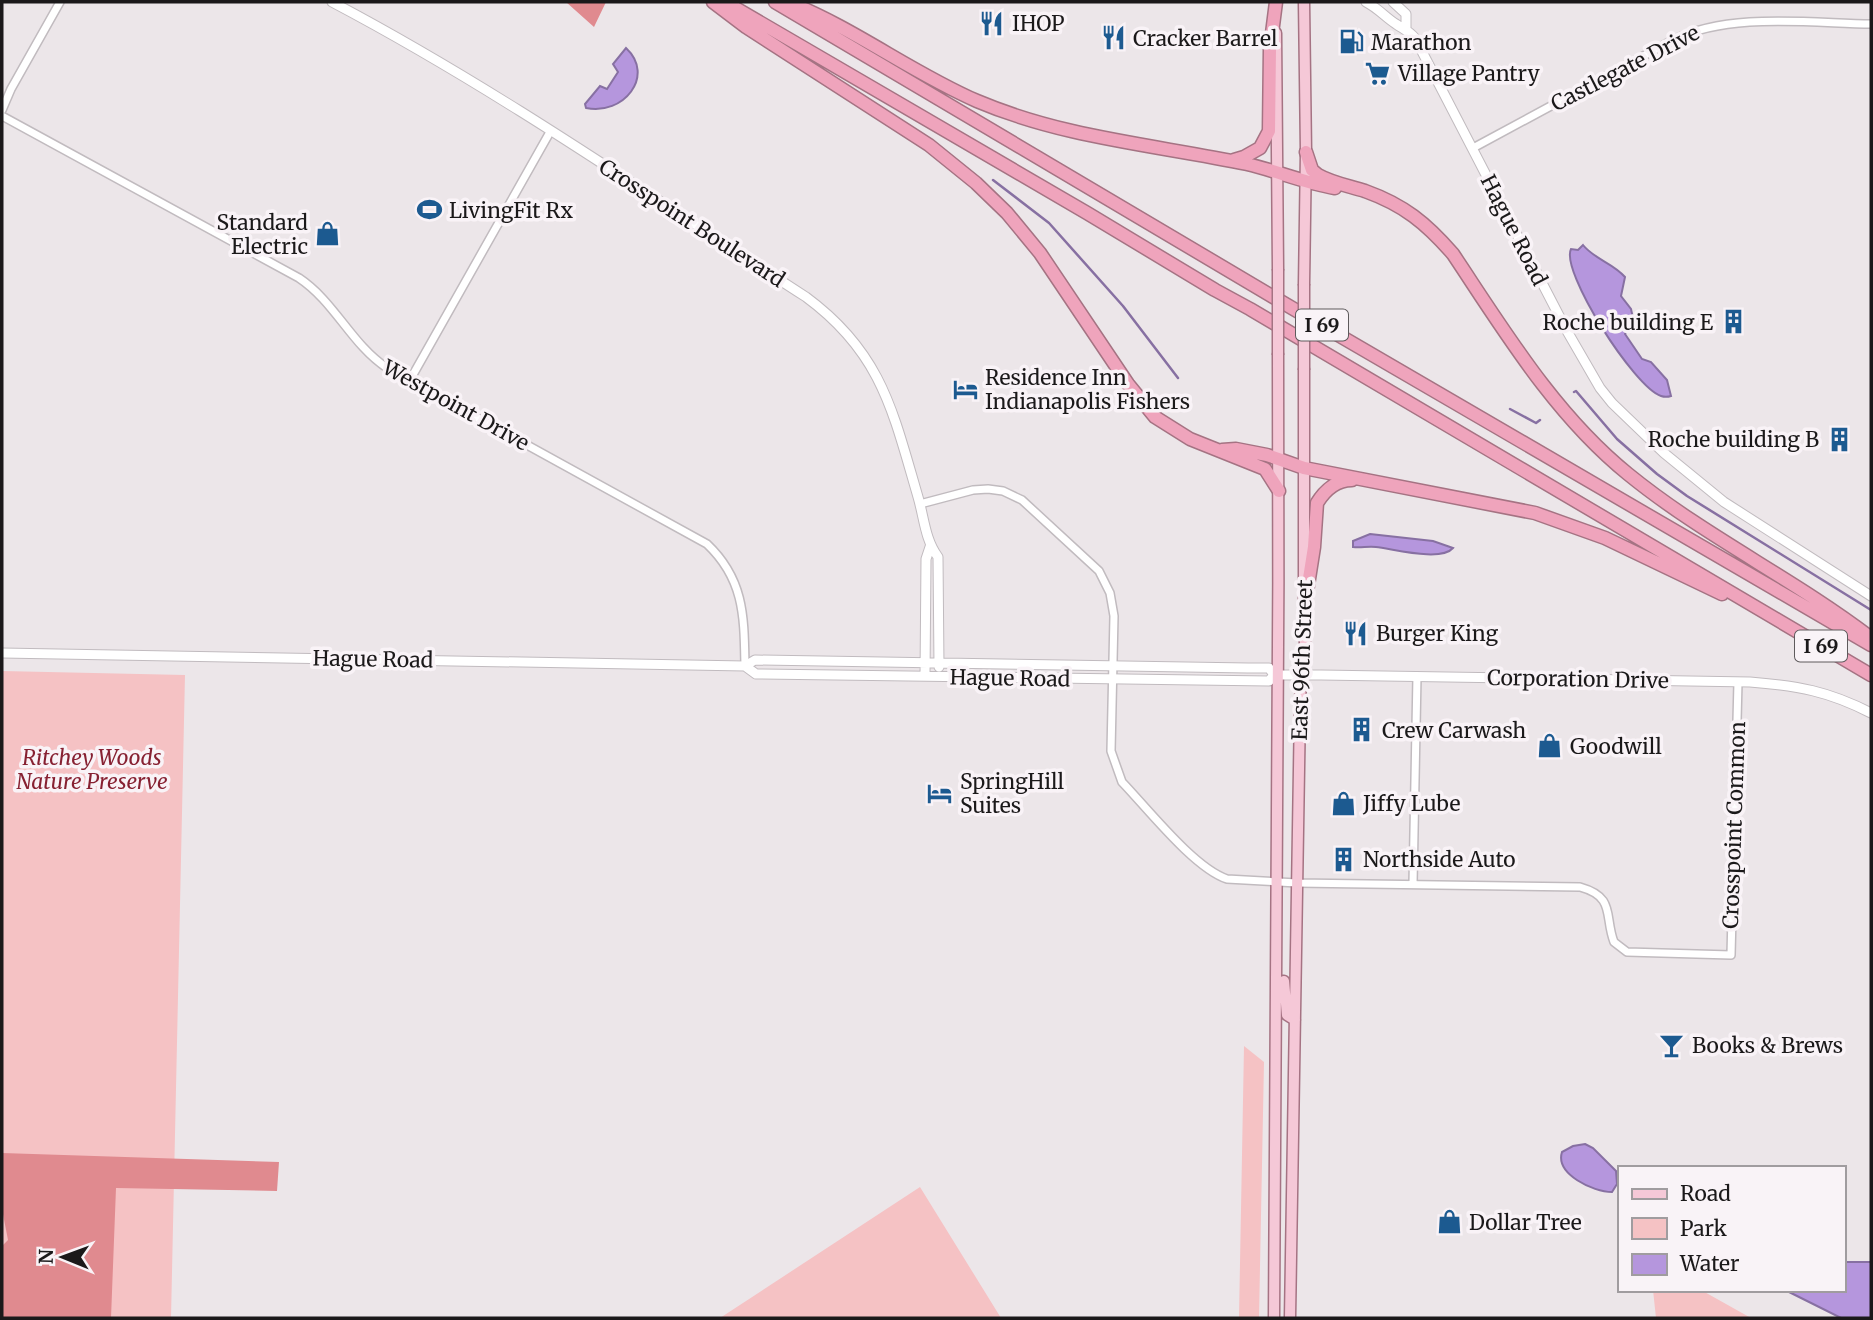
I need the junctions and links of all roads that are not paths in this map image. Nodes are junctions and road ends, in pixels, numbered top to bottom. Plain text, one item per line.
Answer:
1 (60, 2) edge
2 (332, 2) edge
3 (713, 2) edge
4 (725, 2) edge
5 (775, 2) edge
6 (788, 2) edge
7 (1276, 2) edge
8 (1304, 2) edge
9 (1366, 2) edge
10 (1393, 2) edge
11 (1871, 23) edge
12 (1406, 27) junction
13 (2, 110) edge
14 (2, 116) edge
15 (550, 132) junction
16 (1473, 148) junction
17 (1306, 152) junction
18 (1228, 161) junction
19 (1278, 173) junction
20 (1304, 181) junction
21 (1349, 187) junction
22 (410, 380) junction
23 (1222, 450) junction
24 (1278, 459) junction
25 (1304, 468) junction
26 (1362, 480) junction
27 (1279, 491) junction
28 (920, 504) junction
29 (930, 547) junction
30 (1871, 596) edge
31 (1304, 604) junction
32 (1771, 617) junction
33 (1871, 638) edge
34 (1871, 645) edge
35 (2, 653) edge
36 (926, 663) junction
37 (939, 663) junction
38 (745, 666) junction
39 (1113, 666) junction
40 (1277, 675) junction
41 (1301, 675) junction
42 (1871, 675) edge
43 (1417, 676) junction
44 (925, 677) junction
45 (939, 677) junction
46 (1113, 679) junction
47 (1738, 682) junction
48 (1871, 713) edge
49 (1276, 882) junction
50 (1297, 883) junction
51 (1413, 884) junction
52 (1278, 965) junction
53 (1295, 1020) junction
54 (1276, 1175) junction
55 (1291, 1270) junction
56 (1274, 1318) edge
57 (1290, 1318) edge

1 - 13 street
2 - 15 street, Crosspoint Boulevard
3 - 23 highway
4 - 32 highway, I 69
5 - 34 highway, I 69
6 - 18 highway
7 - 18 highway
7 - 19 main road, East 96th Street
8 - 17 main road, East 96th Street
9 - 12 street, Hague Road
10 - 12 street, Hague Road
11 - 16 street, Castlegate Drive
12 - 16 street, Hague Road
14 - 22 street, Westpoint Drive
15 - 22 street
15 - 28 street, Crosspoint Boulevard
16 - 30 street, Hague Road
17 - 20 main road, East 96th Street
17 - 21 highway
18 - 19 highway
19 - 20 highway
19 - 24 main road, East 96th Street, bridge
20 - 21 highway
20 - 25 main road, East 96th Street, bridge
21 - 33 highway
22 - 38 street, Westpoint Drive
23 - 24 highway
23 - 27 highway
24 - 25 highway
24 - 27 main road, East 96th Street
25 - 26 highway
25 - 31 main road, East 96th Street
26 - 31 highway
26 - 32 highway
27 - 40 main road, East 96th Street
28 - 29 street, Crosspoint Boulevard
28 - 39 street, Crosspoint Common
29 - 36 street, Crosspoint Boulevard
29 - 37 street, Crosspoint Boulevard
31 - 41 main road, East 96th Street
32 - 42 highway, I 69
35 - 38 street, Hague Road
36 - 37 street, Hague Road
36 - 38 street, Hague Road
36 - 44 street, Crosspoint Boulevard
37 - 39 street, Hague Road
37 - 45 street, Crosspoint Boulevard
38 - 44 street, Hague Road
39 - 40 street, Hague Road
39 - 46 street, Crosspoint Common
40 - 41 street, Corporation Drive
40 - 46 street, Hague Road
40 - 49 main road, East 96th Street
41 - 43 street, Corporation Drive
41 - 50 main road, East 96th Street
43 - 47 street, Corporation Drive
43 - 51 street
44 - 45 street, Hague Road
45 - 46 street, Hague Road
46 - 49 street, Crosspoint Common
47 - 48 street, Corporation Drive
47 - 51 street, Crosspoint Common
49 - 50 street, Crosspoint Common
49 - 52 main road, East 96th Street
50 - 51 street, Crosspoint Common
50 - 53 main road, East 96th Street
52 - 53 main road
52 - 54 main road, East 96th Street
53 - 55 main road, East 96th Street
54 - 55 main road
54 - 56 main road, East 96th Street
55 - 57 main road, East 96th Street

